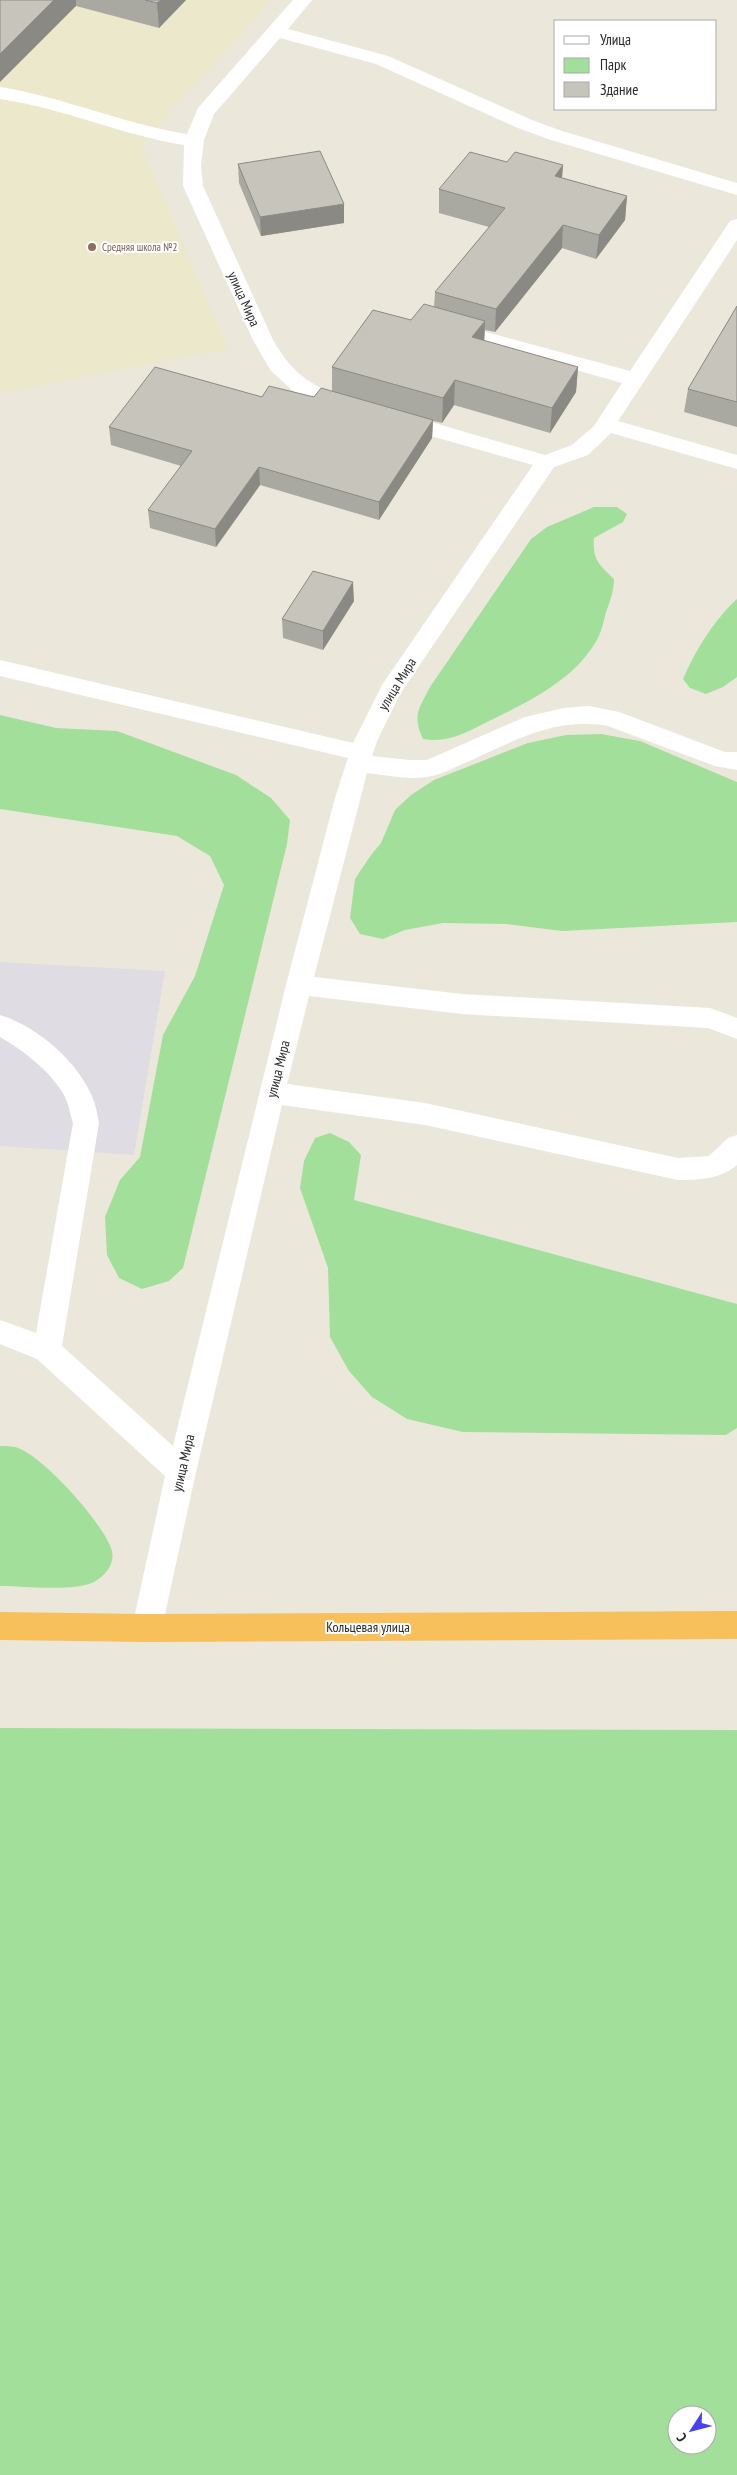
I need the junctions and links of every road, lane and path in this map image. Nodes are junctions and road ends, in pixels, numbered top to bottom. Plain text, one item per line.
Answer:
1 (303, 0) edge
2 (276, 31) junction
3 (0, 93) edge
4 (194, 141) junction
5 (737, 189) edge
6 (737, 225) edge
7 (433, 324) edge
8 (633, 379) junction
9 (605, 424) junction
10 (546, 462) junction
11 (737, 462) edge
12 (0, 668) edge
13 (360, 758) junction
14 (737, 761) edge
15 (299, 985) junction
16 (0, 1025) edge
17 (737, 1030) edge
18 (272, 1093) junction
19 (737, 1146) edge
20 (0, 1332) edge
21 (47, 1350) junction
22 (181, 1472) junction
23 (737, 1625) edge
24 (0, 1626) edge
25 (147, 1628) junction

1 - 2 street, улица Мира
2 - 4 street, улица Мира
2 - 5 street
3 - 4 street
4 - 10 street, улица Мира
6 - 8 street
7 - 8 street
8 - 9 street
9 - 10 street
9 - 11 street
10 - 13 street, улица Мира
12 - 13 street
13 - 14 street
13 - 15 street, улица Мира
15 - 17 street
15 - 18 street, улица Мира
16 - 21 street
18 - 19 street
18 - 22 street, улица Мира
20 - 21 street
21 - 22 street
22 - 25 street, улица Мира
23 - 25 highway, Кольцевая улица
24 - 25 highway, Кольцевая улица

